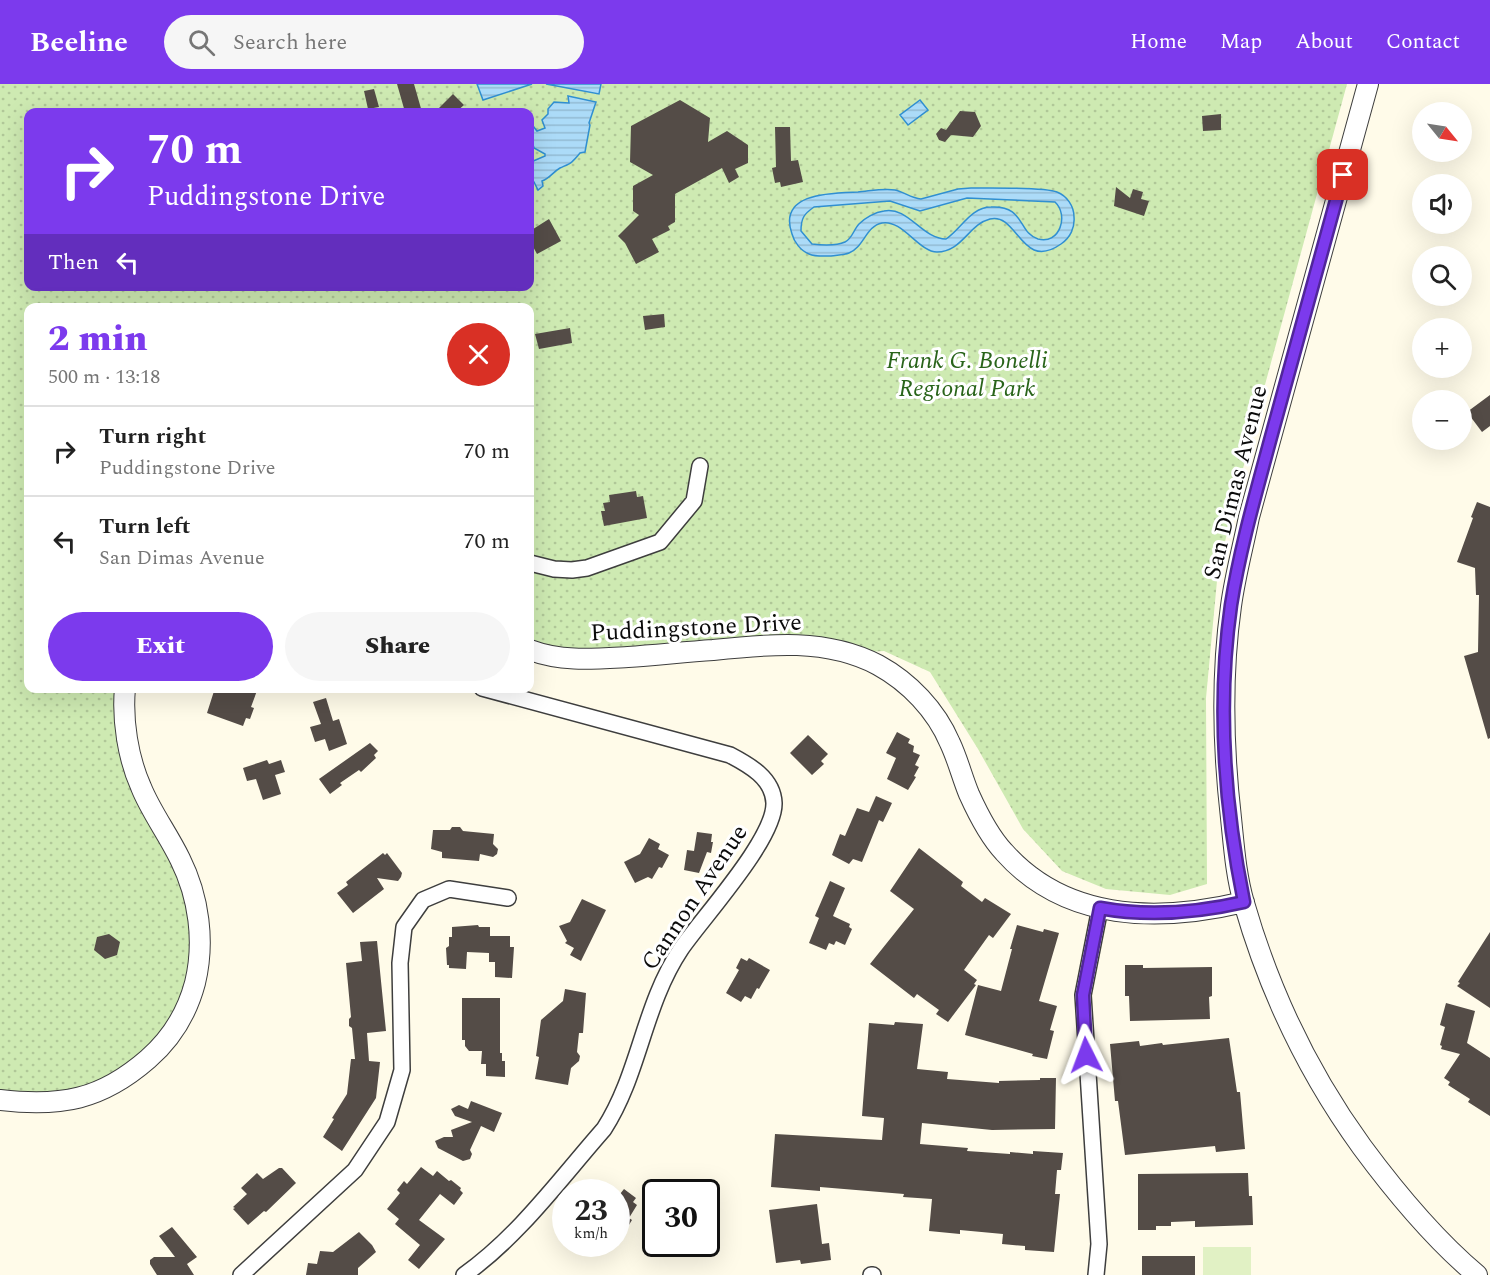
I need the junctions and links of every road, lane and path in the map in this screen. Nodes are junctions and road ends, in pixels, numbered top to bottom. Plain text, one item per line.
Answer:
1 (1368, 84) edge
2 (700, 466) dead end
3 (534, 564) edge
4 (534, 651) edge
5 (125, 693) edge
6 (501, 693) edge
7 (508, 898) dead end
8 (1244, 902) junction
9 (1100, 908) junction
10 (0, 1100) edge
11 (242, 1275) edge
12 (464, 1275) edge
13 (1096, 1275) edge
14 (1477, 1275) edge

1 - 8 street, San Dimas Avenue
2 - 3 street
4 - 9 street, Puddingstone Drive
5 - 10 street
6 - 12 street, Cannon Avenue
7 - 11 street
8 - 9 street, Puddingstone Drive
8 - 14 street, San Dimas Avenue
9 - 13 street

